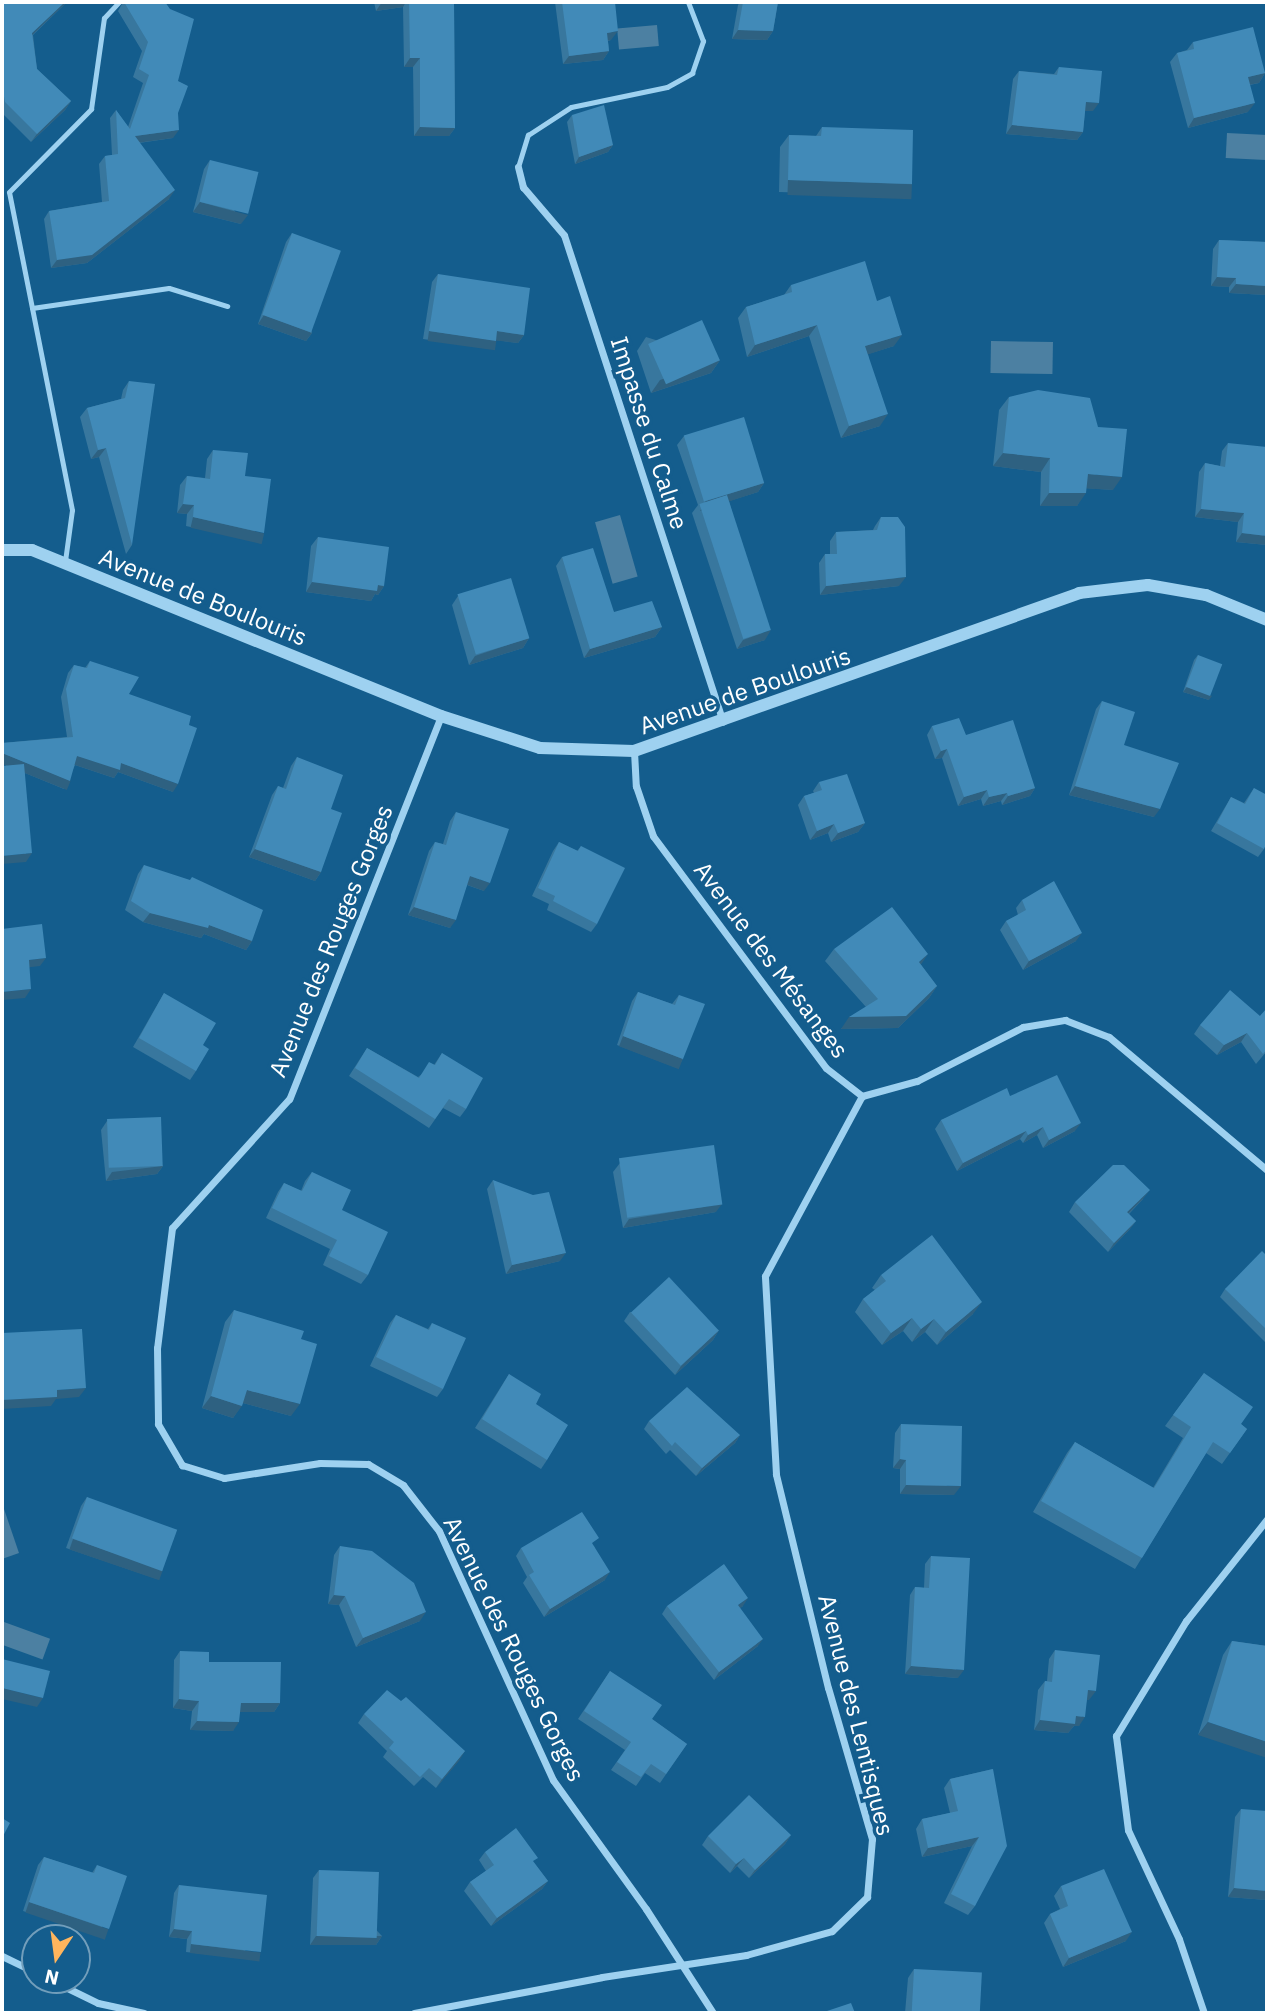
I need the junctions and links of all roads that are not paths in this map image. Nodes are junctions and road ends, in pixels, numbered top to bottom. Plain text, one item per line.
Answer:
1 (119, 2) edge
2 (688, 2) edge
3 (518, 167) joint
4 (227, 306) dead end
5 (32, 309) junction
6 (2, 550) edge
7 (64, 564) junction
8 (1267, 620) edge
9 (441, 716) junction
10 (723, 723) junction
11 (634, 751) junction
12 (862, 1096) junction
13 (1267, 1170) edge
14 (1267, 1519) edge
15 (2, 1956) edge
16 (21, 1965) edge
17 (682, 1965) junction
18 (80, 1994) edge
19 (144, 2013) edge
20 (414, 2013) edge
21 (713, 2013) edge
22 (1204, 2013) edge

1 - 5 lane
2 - 3 lane
3 - 10 street, Impasse du Calme
4 - 5 lane
5 - 7 lane
6 - 7 street, Avenue de Boulouris
7 - 9 street, Avenue de Boulouris
8 - 10 street, Avenue de Boulouris
9 - 11 street, Avenue de Boulouris
9 - 17 street, Avenue des Rouges Gorges
10 - 11 street, Avenue de Boulouris
11 - 12 street, Avenue des Mésanges
12 - 13 street
12 - 17 street, Avenue des Lentisques
14 - 22 street
15 - 16 street
17 - 20 street, Avenue des Lentisques
17 - 21 street, Avenue des Rouges Gorges
18 - 19 street

